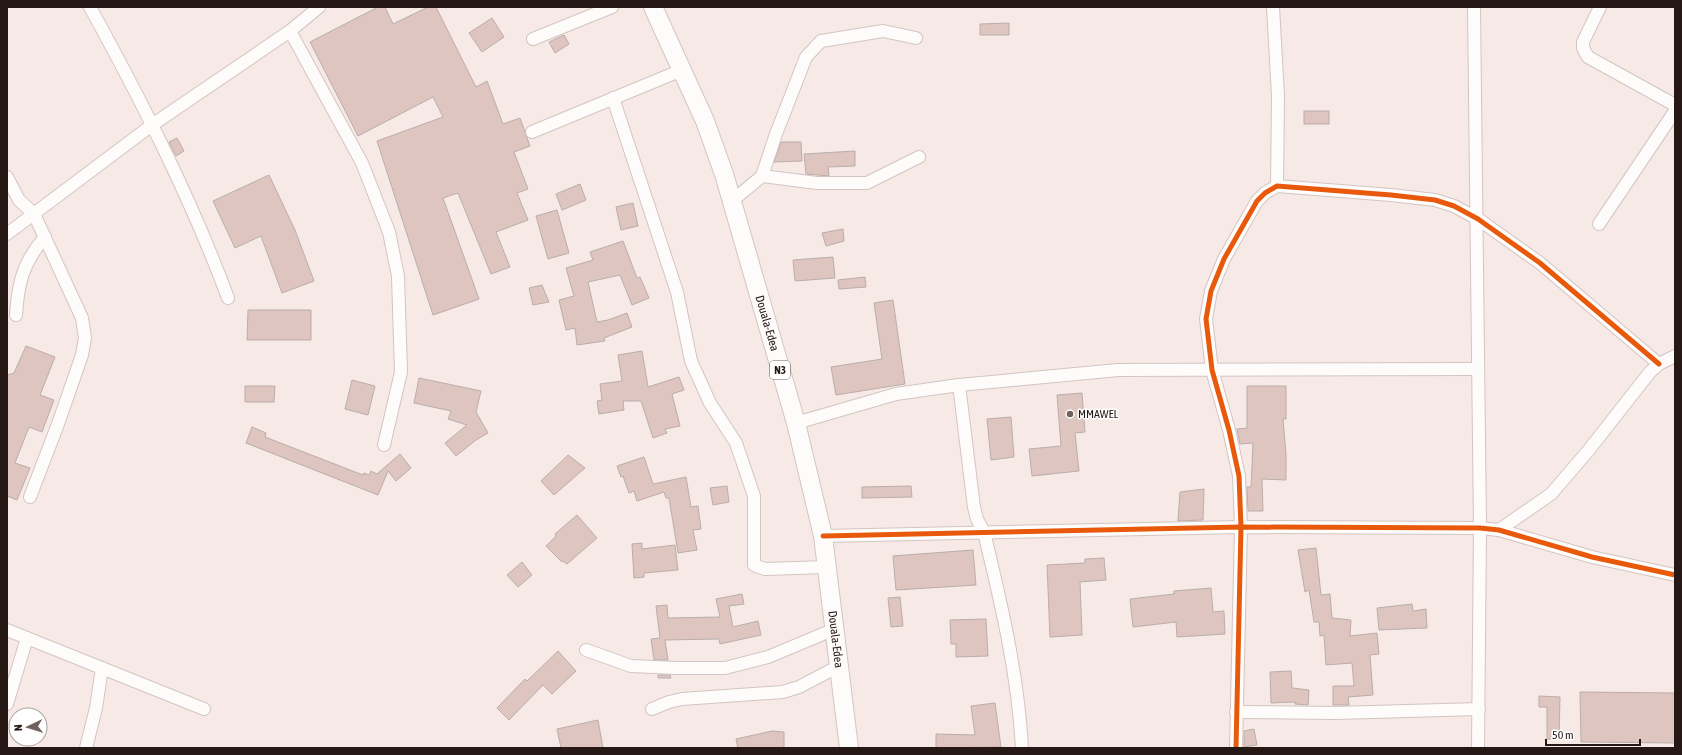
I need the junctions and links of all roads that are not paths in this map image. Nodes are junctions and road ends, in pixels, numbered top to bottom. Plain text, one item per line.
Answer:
1 (90, 7) edge
2 (319, 7) edge
3 (612, 7) edge
4 (653, 7) edge
5 (1273, 7) edge
6 (1474, 7) edge
7 (1600, 7) edge
8 (290, 31) junction
9 (916, 38) dead end
10 (533, 40) dead end
11 (682, 70) junction
12 (613, 98) junction
13 (1674, 104) edge
14 (152, 124) junction
15 (532, 132) dead end
16 (920, 157) dead end
17 (762, 176) junction
18 (7, 177) edge
19 (1277, 186) junction
20 (732, 201) junction
21 (34, 214) junction
22 (1478, 219) junction
23 (1599, 224) dead end
24 (7, 234) edge
25 (45, 237) junction
26 (228, 298) dead end
27 (16, 315) dead end
28 (1675, 356) edge
29 (1660, 364) junction
30 (1478, 368) junction
31 (1212, 370) junction
32 (959, 385) junction
33 (796, 423) junction
34 (384, 445) dead end
35 (30, 497) dead end
36 (1241, 526) junction
37 (1480, 528) junction
38 (1499, 530) junction
39 (984, 532) junction
40 (823, 536) junction
41 (827, 567) junction
42 (1675, 575) edge
43 (835, 629) junction
44 (7, 630) edge
45 (27, 638) junction
46 (586, 650) dead end
47 (839, 666) junction
48 (102, 668) junction
49 (7, 704) edge
50 (204, 708) dead end
51 (1479, 709) junction
52 (652, 710) dead end
53 (1236, 712) junction
54 (86, 748) edge
55 (849, 748) edge
56 (1022, 748) edge
57 (1236, 748) edge
58 (1478, 748) edge

1 - 14 street
2 - 8 street
3 - 10 street
4 - 11 highway, Douala-Edea / N3
5 - 19 street
6 - 22 street
7 - 13 street
8 - 14 street
8 - 34 street
9 - 17 street
11 - 12 street
11 - 20 highway, Douala-Edea / N3
12 - 15 street
12 - 41 street
13 - 23 street
14 - 21 street
14 - 26 street
16 - 17 street
17 - 20 street
18 - 21 street
19 - 22 street
19 - 31 street
20 - 33 highway, Douala-Edea / N3
21 - 24 street
21 - 25 street
22 - 29 street
22 - 30 street
25 - 27 street
25 - 35 street
28 - 29 street
29 - 38 street
30 - 31 street
30 - 37 street
31 - 32 street
31 - 36 street
32 - 33 street
32 - 39 street
33 - 40 highway, Douala-Edea / N3
36 - 37 street
36 - 39 street
36 - 53 street
37 - 38 street
37 - 51 street
38 - 42 street
39 - 40 street
39 - 56 street
40 - 41 highway, Douala-Edea / N3
41 - 43 highway, Douala-Edea / N3
43 - 46 street
43 - 47 highway, Douala-Edea / N3
44 - 45 street
45 - 48 street
45 - 49 street
47 - 52 street
47 - 55 highway, Douala-Edea / N3
48 - 50 street
48 - 54 street
51 - 53 street
51 - 58 street
53 - 57 street

